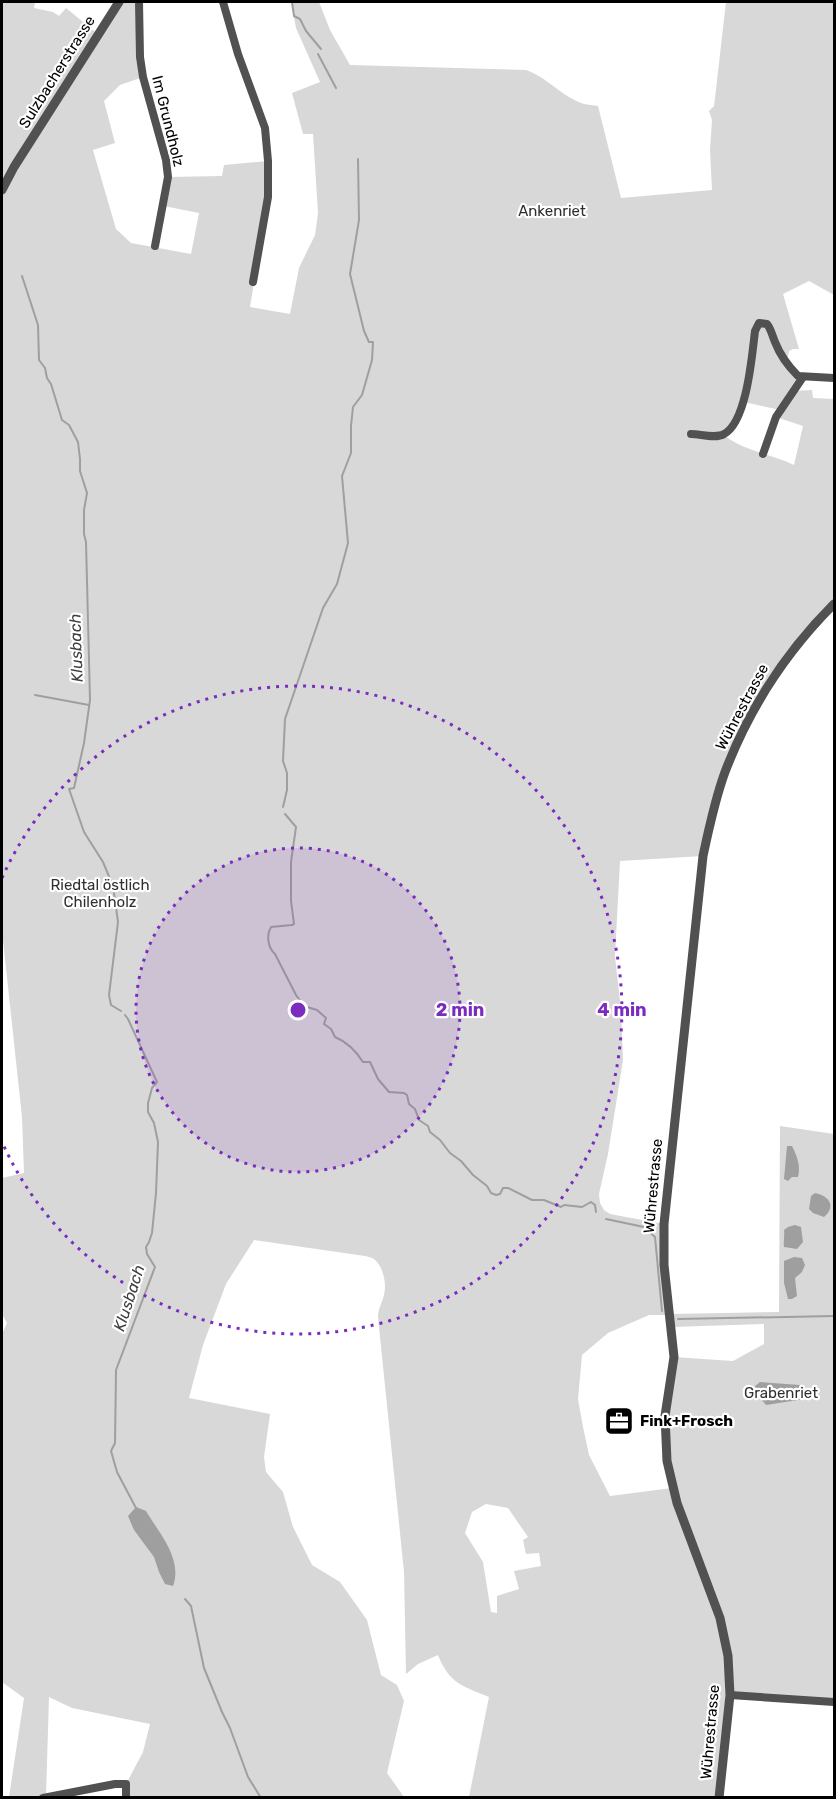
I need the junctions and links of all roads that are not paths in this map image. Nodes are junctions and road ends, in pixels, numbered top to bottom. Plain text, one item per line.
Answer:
1 (120, 2) edge
2 (139, 2) edge
3 (223, 2) edge
4 (2, 190) edge
5 (155, 246) dead end
6 (253, 282) dead end
7 (803, 377) junction
8 (834, 378) edge
9 (691, 434) dead end
10 (763, 454) dead end
11 (834, 604) edge
12 (730, 1695) junction
13 (834, 1701) edge
14 (43, 1797) edge
15 (126, 1797) edge
16 (719, 1797) edge

1 - 4 street, Sulzbacherstrasse
2 - 5 street, Im Grundholz
3 - 6 street
7 - 8 street
7 - 9 street
7 - 10 street
11 - 12 street, Wührestrasse
12 - 13 street
12 - 16 street, Wührestrasse
14 - 15 street

